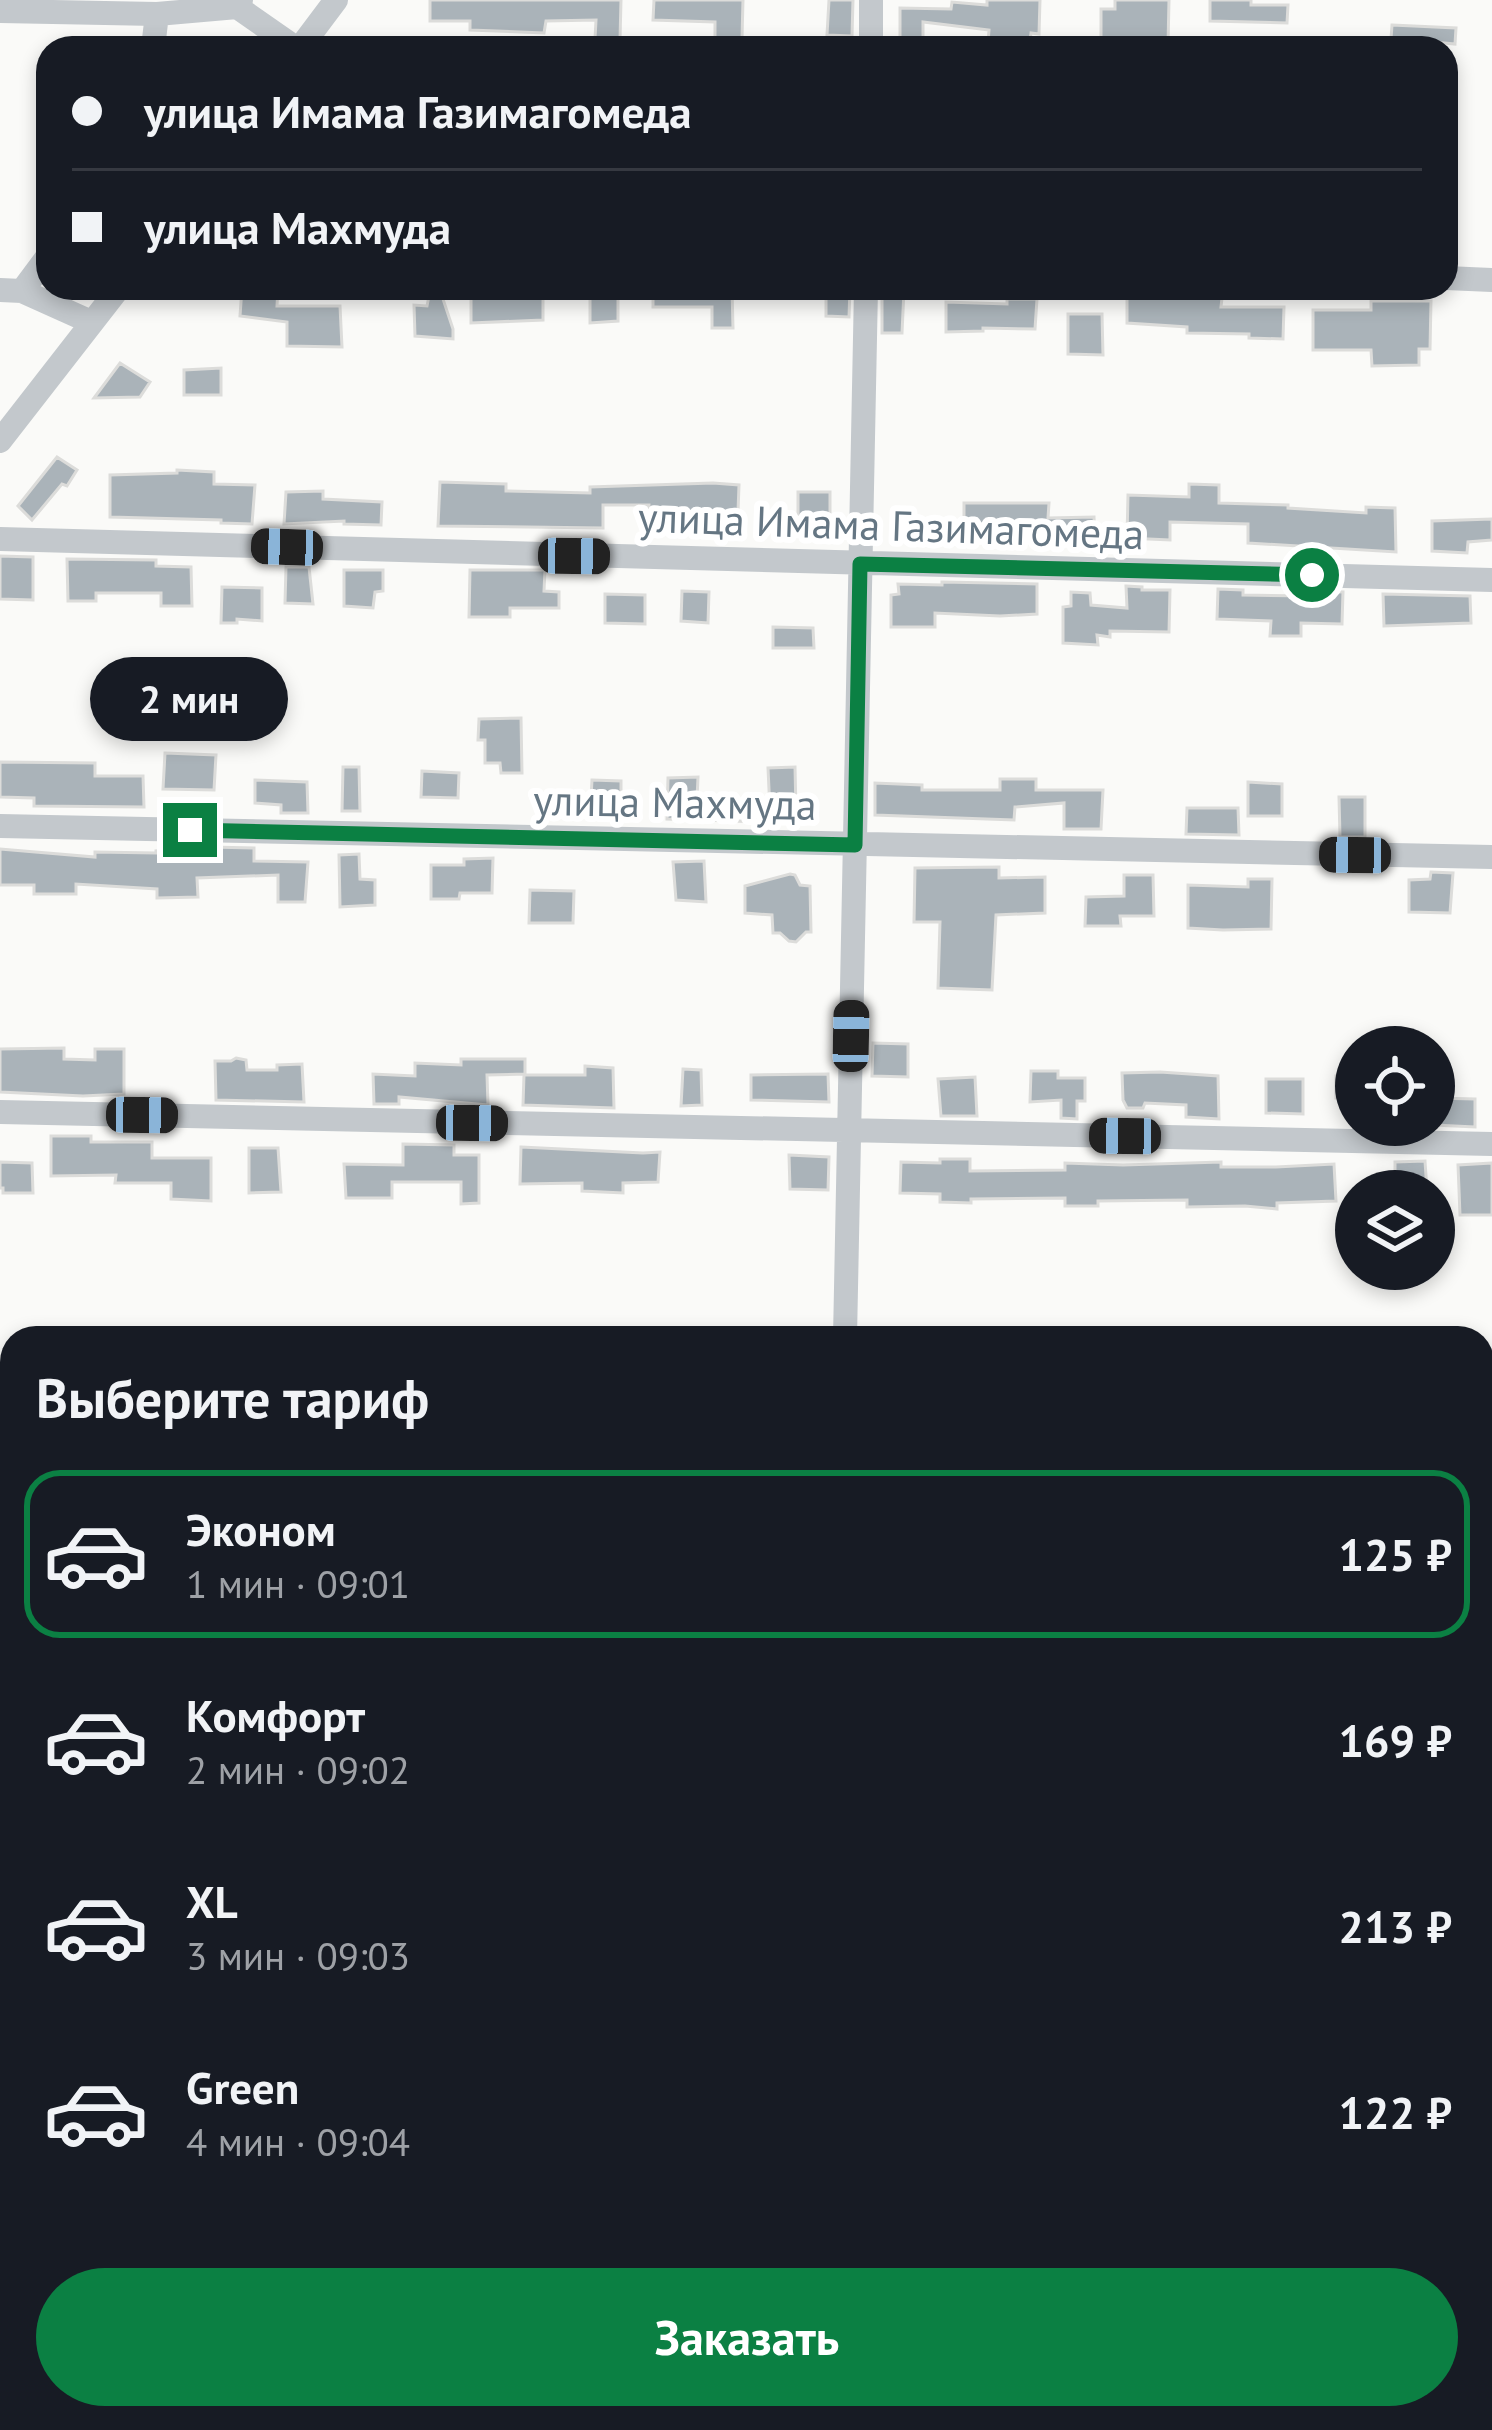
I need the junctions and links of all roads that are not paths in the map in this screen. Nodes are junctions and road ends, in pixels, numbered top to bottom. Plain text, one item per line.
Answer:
1 (336, 0) edge
2 (872, 0) edge
3 (239, 3) edge
4 (0, 11) edge
5 (157, 14) junction
6 (154, 36) edge
7 (282, 36) edge
8 (308, 36) edge
9 (871, 36) edge
10 (36, 267) edge
11 (1458, 279) edge
12 (1492, 280) edge
13 (11, 290) edge
14 (36, 300) edge
15 (109, 300) edge
16 (866, 300) edge
17 (92, 322) junction
18 (0, 441) edge
19 (0, 539) edge
20 (860, 564) junction
21 (1492, 580) edge
22 (0, 826) edge
23 (855, 845) junction
24 (1492, 857) edge
25 (0, 1112) edge
26 (849, 1131) junction
27 (1492, 1144) edge
28 (845, 1326) edge

1 - 8 street
2 - 9 street
3 - 5 street
3 - 7 street
4 - 5 street
5 - 6 street
10 - 13 street
11 - 12 street
14 - 17 street
15 - 17 street
16 - 20 street
17 - 18 street
19 - 20 street, улица Имама Газимагомеда
20 - 21 street, улица Имама Газимагомеда
20 - 23 street
22 - 23 street, улица Махмуда
23 - 24 street, улица Махмуда
23 - 26 street
25 - 26 street
26 - 27 street
26 - 28 street

